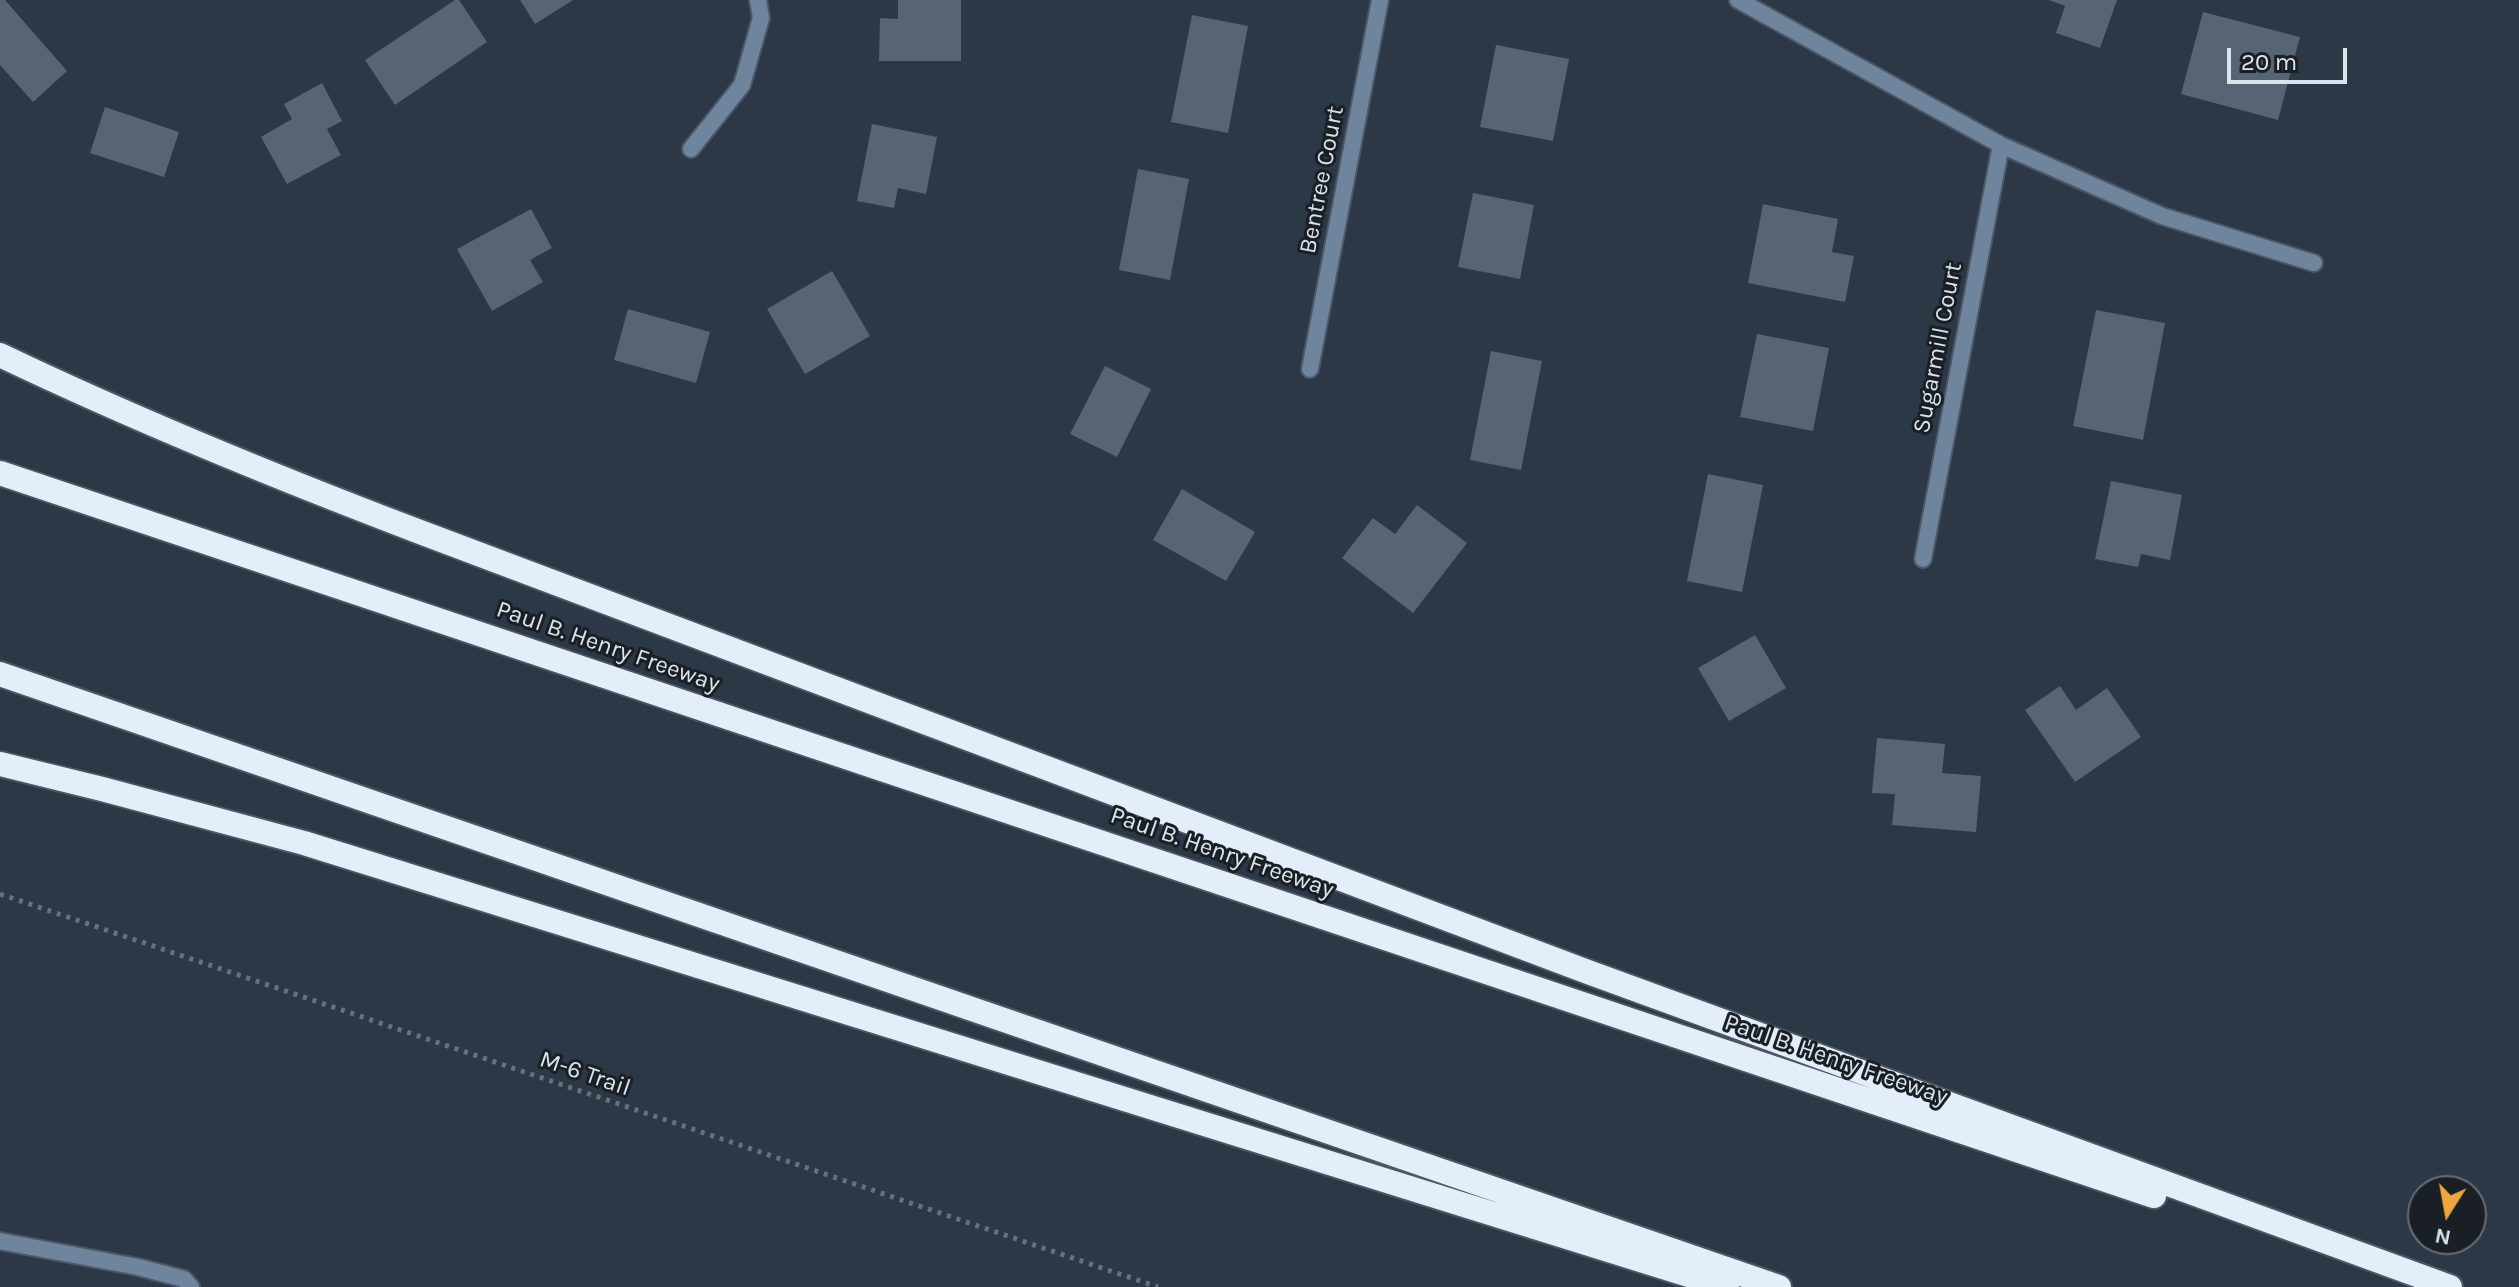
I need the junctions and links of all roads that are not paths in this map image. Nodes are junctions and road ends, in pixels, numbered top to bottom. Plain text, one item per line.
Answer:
1 (758, 0) edge
2 (1380, 0) edge
3 (1738, 0) edge
4 (2001, 145) junction
5 (691, 149) dead end
6 (2314, 263) dead end
7 (0, 355) edge
8 (1310, 369) dead end
9 (0, 473) edge
10 (1923, 559) dead end
11 (0, 674) edge
12 (0, 764) edge
13 (0, 1241) edge
14 (191, 1287) edge
15 (1727, 1287) edge
16 (1779, 1287) edge
17 (2426, 1287) edge
18 (2450, 1287) edge

1 - 5 street
2 - 8 street, Bentree Court
3 - 4 street
4 - 6 street
4 - 10 street, Sugarmill Court
7 - 18 highway
9 - 17 highway, Paul B. Henry Freeway
11 - 16 highway
12 - 15 highway
13 - 14 street

